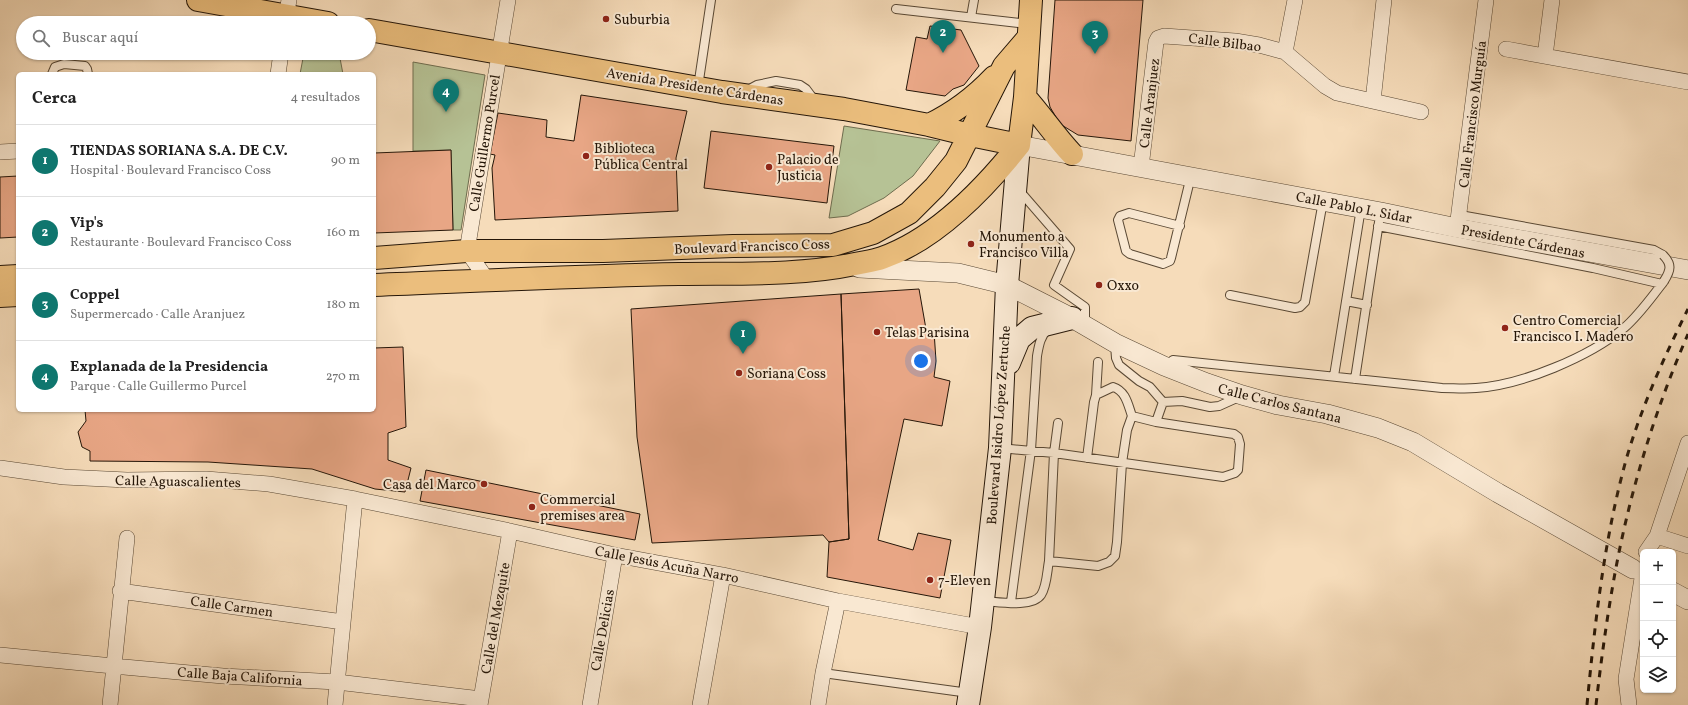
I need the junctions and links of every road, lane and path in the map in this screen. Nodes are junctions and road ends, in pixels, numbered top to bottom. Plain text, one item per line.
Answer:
1 (508, 0) edge
2 (711, 0) edge
3 (974, 0) edge
4 (1031, 0) edge
5 (1295, 0) edge
6 (1384, 0) edge
7 (1486, 0) edge
8 (1552, 0) edge
9 (211, 1) edge
10 (896, 8) dead end
11 (287, 13) edge
12 (299, 16) edge
13 (972, 17) junction
14 (376, 31) edge
15 (1028, 31) junction
16 (1158, 38) joint
17 (1506, 49) dead end
18 (1285, 52) junction
19 (499, 53) junction
20 (1545, 56) junction
21 (280, 60) edge
22 (1004, 66) junction
23 (53, 72) edge
24 (88, 72) edge
25 (278, 72) edge
26 (1688, 82) edge
27 (698, 88) junction
28 (1025, 97) junction
29 (1373, 101) junction
30 (1421, 112) dead end
31 (929, 125) junction
32 (970, 136) junction
33 (1020, 145) junction
34 (16, 151) edge
35 (0, 152) edge
36 (1072, 154) junction
37 (1141, 167) junction
38 (1191, 176) junction
39 (1016, 186) junction
40 (1323, 201) junction
41 (1361, 208) junction
42 (1380, 219) junction
43 (1458, 222) junction
44 (1180, 226) junction
45 (733, 246) junction
46 (467, 251) junction
47 (603, 251) junction
48 (376, 258) edge
49 (843, 267) junction
50 (1688, 270) edge
51 (16, 276) edge
52 (610, 276) junction
53 (0, 277) edge
54 (536, 279) junction
55 (488, 281) junction
56 (1663, 282) junction
57 (376, 285) edge
58 (1008, 285) junction
59 (16, 295) edge
60 (1230, 295) dead end
61 (0, 296) edge
62 (1346, 301) junction
63 (1367, 304) junction
64 (1071, 322) junction
65 (1115, 343) junction
66 (1098, 362) dead end
67 (1164, 366) junction
68 (1004, 375) junction
69 (1334, 376) junction
70 (1355, 379) junction
71 (1096, 395) junction
72 (1242, 396) junction
73 (1163, 402) junction
74 (1132, 416) junction
75 (1156, 422) junction
76 (1058, 423) dead end
77 (1688, 443) edge
78 (1000, 448) junction
79 (1031, 450) junction
80 (1054, 453) junction
81 (1087, 458) junction
82 (1122, 464) junction
83 (0, 468) edge
84 (355, 499) junction
85 (510, 531) junction
86 (1657, 536) junction
87 (127, 538) dead end
88 (1688, 546) edge
89 (1648, 549) edge
90 (615, 555) junction
91 (1048, 561) junction
92 (1638, 571) edge
93 (724, 575) junction
94 (120, 591) junction
95 (1676, 594) edge
96 (1688, 600) edge
97 (838, 601) junction
98 (983, 601) junction
99 (1011, 602) junction
100 (343, 622) junction
101 (980, 627) junction
102 (0, 655) edge
103 (113, 666) junction
104 (823, 673) junction
105 (337, 682) junction
106 (969, 699) edge
107 (480, 702) edge
108 (110, 705) edge
109 (335, 705) edge
110 (590, 705) edge
111 (700, 705) edge
112 (818, 705) edge
113 (1629, 705) edge

1 - 19 street, Calle Guillermo Purcel
2 - 27 lane
3 - 13 lane
4 - 15 main road
5 - 18 street
6 - 29 street
7 - 43 street, Calle Francisco Murguía
8 - 20 street
9 - 11 main road
10 - 13 lane
11 - 12 main road
13 - 15 lane
14 - 19 main road, Avenida Presidente Cárdenas
15 - 22 main road, Boulevard Francisco Coss
15 - 28 main road
16 - 18 street, Calle Bilbao
16 - 37 street, Calle Aranjuez
17 - 20 street
18 - 29 street, Calle Bilbao
19 - 27 main road, Avenida Presidente Cárdenas
19 - 46 street, Calle Guillermo Purcel
20 - 26 street
21 - 25 street
22 - 31 main road
22 - 32 main road, Boulevard Francisco Coss
23 - 24 lane
27 - 31 main road, Avenida Presidente Cárdenas
28 - 33 main road
28 - 36 main road
29 - 30 street, Calle Bilbao
31 - 32 main road, Avenida Presidente Cárdenas
32 - 33 main road, Avenida Presidente Cárdenas
32 - 45 main road, Boulevard Francisco Coss
33 - 36 street, Calle Pablo L. Sidar
33 - 39 main road, Boulevard Isidro López Zertuche
33 - 49 main road, Boulevard Francisco Coss
34 - 35 street
36 - 37 street, Calle Pablo L. Sidar
37 - 38 street, Calle Pablo L. Sidar
38 - 40 street, Calle Pablo L. Sidar
38 - 44 lane
39 - 58 main road, Boulevard Isidro López Zertuche
39 - 64 lane
40 - 41 street, Calle Pablo L. Sidar
40 - 60 lane
41 - 42 street, Calle Pablo L. Sidar
41 - 62 lane
42 - 43 street, Calle Pablo L. Sidar
42 - 56 lane, Presidente Cárdenas
42 - 63 lane
43 - 50 street, Calle Pablo L. Sidar
43 - 56 lane, Presidente Cárdenas, bridge
44 - 44 lane
45 - 47 main road, Boulevard Francisco Coss
45 - 52 main road
46 - 47 main road, Boulevard Francisco Coss
46 - 48 main road, Boulevard Francisco Coss
46 - 55 street
47 - 54 main road
49 - 52 main road, Boulevard Francisco Coss
49 - 58 street, Calle Carlos Santana
51 - 53 main road
52 - 54 main road, Boulevard Francisco Coss
54 - 55 main road, Boulevard Francisco Coss
55 - 57 main road, Boulevard Francisco Coss
56 - 70 lane, Presidente Cárdenas
58 - 64 street, Calle Carlos Santana
58 - 68 main road, Boulevard Isidro López Zertuche
59 - 61 main road
62 - 63 lane
62 - 69 lane
63 - 70 lane
64 - 65 street, Calle Carlos Santana
64 - 68 main road
64 - 79 lane
65 - 67 street, Calle Carlos Santana
65 - 73 lane
66 - 71 lane
67 - 69 lane, Presidente Cárdenas
67 - 72 street, Calle Carlos Santana
68 - 78 main road, Boulevard Isidro López Zertuche
69 - 70 lane, Presidente Cárdenas
71 - 74 lane
71 - 81 lane
72 - 73 lane
72 - 92 street, Calle Carlos Santana
73 - 75 lane
74 - 75 lane
74 - 82 lane
75 - 82 lane
76 - 80 lane
77 - 86 street
78 - 79 lane
78 - 98 main road, Boulevard Isidro López Zertuche
79 - 80 lane
79 - 99 lane
80 - 81 lane
80 - 91 lane
81 - 82 lane
82 - 91 lane
83 - 84 street, Calle Aguascalientes
84 - 85 street, Calle Jesús Acuña Narro
84 - 100 street
85 - 90 street, Calle Jesús Acuña Narro
85 - 107 street, Calle del Mezquite
86 - 88 street
86 - 89 street
87 - 94 street
90 - 93 street, Calle Jesús Acuña Narro
90 - 110 street, Calle Delicias
91 - 99 lane
92 - 113 street
93 - 97 street, Calle Jesús Acuña Narro
93 - 111 street
94 - 100 street, Calle Carmen
94 - 103 street
95 - 96 street
97 - 101 street, Calle Jesús Acuña Narro
97 - 104 street
98 - 99 lane
98 - 101 main road, Boulevard Isidro López Zertuche
100 - 105 street
101 - 106 main road, Boulevard Isidro López Zertuche
102 - 103 street, Calle Baja California
103 - 105 street, Calle Baja California
103 - 108 street
104 - 106 lane
104 - 112 street
105 - 107 street, Calle Baja California
105 - 109 street

